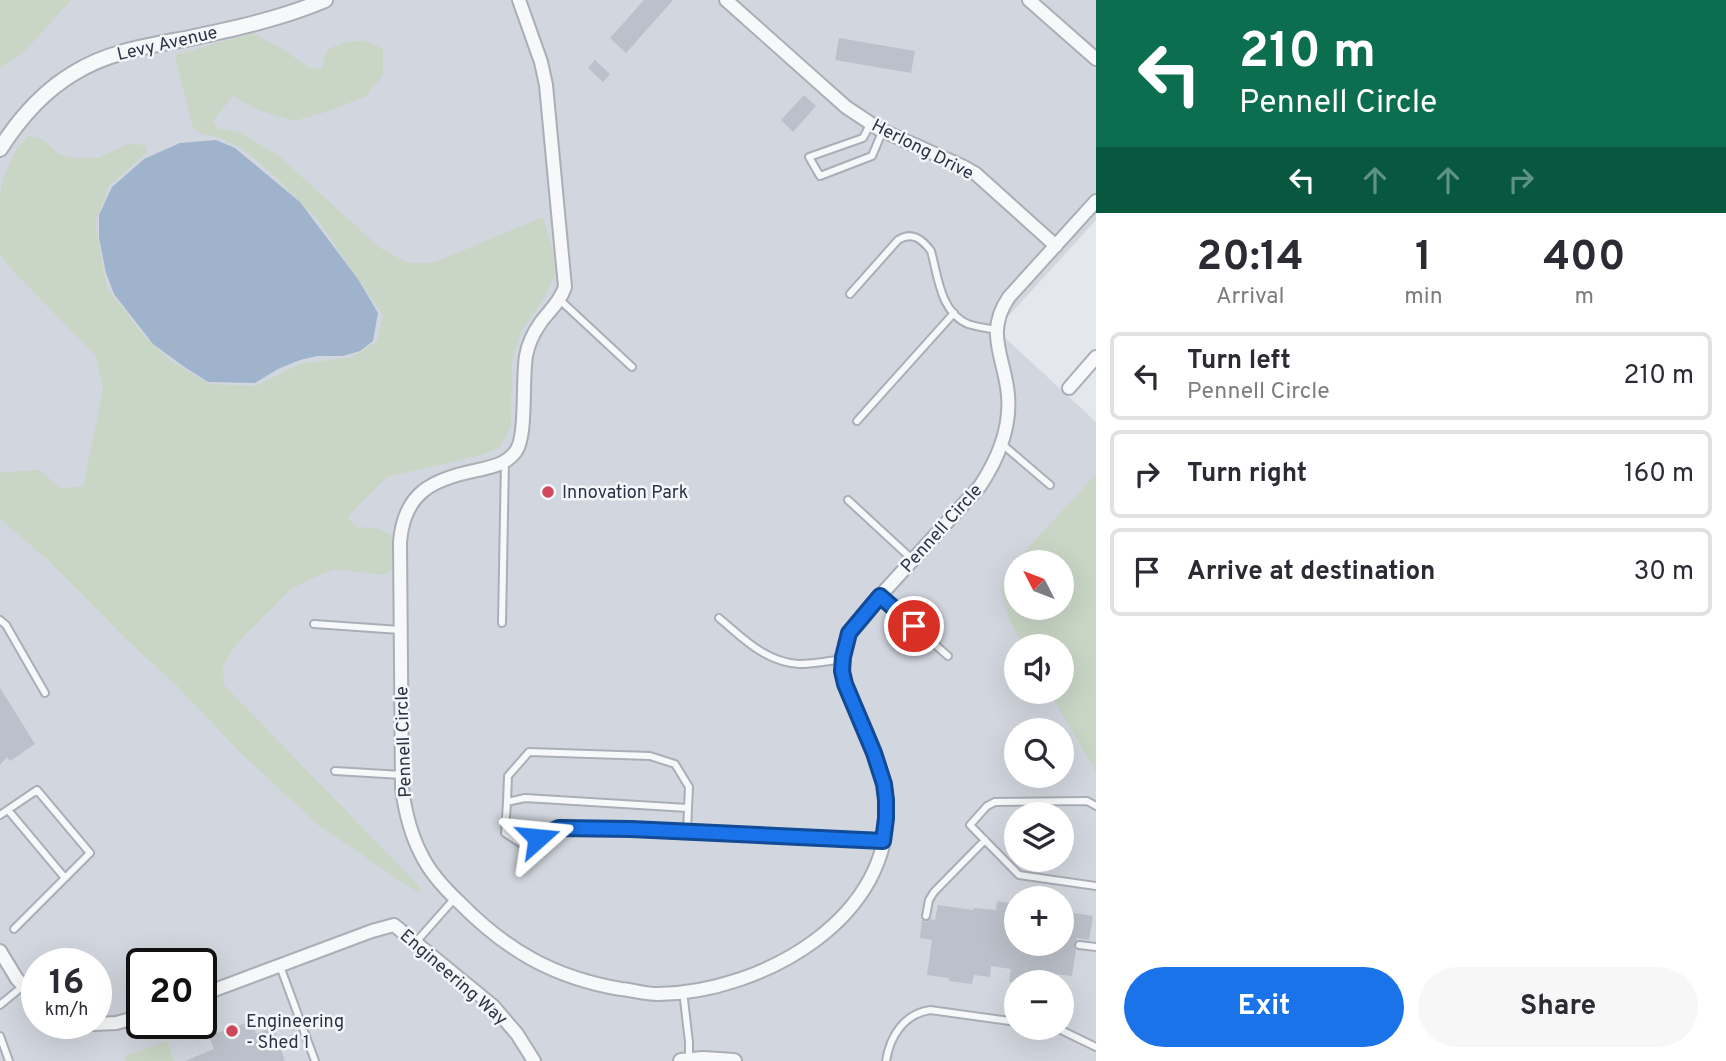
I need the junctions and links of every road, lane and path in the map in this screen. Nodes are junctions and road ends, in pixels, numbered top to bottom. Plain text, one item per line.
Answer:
1 (325, 0) edge
2 (519, 0) edge
3 (726, 0) edge
4 (1029, 0) edge
5 (1096, 59) edge
6 (871, 123) junction
7 (883, 130) junction
8 (0, 149) edge
9 (1096, 201) edge
10 (1056, 246) junction
11 (850, 294) dead end
12 (560, 300) junction
13 (954, 313) junction
14 (996, 330) junction
15 (1096, 357) edge
16 (632, 366) dead end
17 (1069, 388) dead end
18 (858, 421) dead end
19 (1002, 443) junction
20 (506, 461) junction
21 (1051, 485) dead end
22 (848, 500) dead end
23 (913, 560) junction
24 (880, 596) junction
25 (719, 618) dead end
26 (0, 620) edge
27 (314, 624) dead end
28 (502, 624) dead end
29 (401, 630) junction
30 (948, 656) dead end
31 (843, 659) junction
32 (45, 693) dead end
33 (335, 771) dead end
34 (402, 775) junction
35 (507, 802) junction
36 (1096, 806) edge
37 (688, 808) junction
38 (8, 810) junction
39 (0, 815) edge
40 (687, 832) junction
41 (985, 840) junction
42 (883, 841) junction
43 (65, 878) junction
44 (1096, 886) edge
45 (455, 898) junction
46 (926, 916) dead end
47 (14, 929) dead end
48 (416, 942) junction
49 (1079, 946) dead end
50 (1096, 947) edge
51 (0, 951) edge
52 (280, 966) junction
53 (21, 983) edge
54 (21, 988) edge
55 (217, 989) edge
56 (683, 991) junction
57 (0, 1006) edge
58 (1004, 1020) edge
59 (0, 1036) edge
60 (1074, 1036) edge
61 (1096, 1047) edge
62 (9, 1061) edge
63 (315, 1061) edge
64 (534, 1061) edge
65 (690, 1061) edge
66 (734, 1061) edge
67 (886, 1061) edge

1 - 8 street, Levy Avenue
2 - 12 street
3 - 6 street, Herlong Drive
4 - 5 street
6 - 7 street, Herlong Drive
6 - 7 lane
7 - 10 street, Herlong Drive
9 - 10 street, Pennell Circle
10 - 14 street, Pennell Circle
11 - 13 lane
12 - 16 lane
12 - 20 street
13 - 14 lane
13 - 18 lane
14 - 19 street, Pennell Circle
15 - 17 street
19 - 21 lane
19 - 23 street, Pennell Circle
20 - 28 lane
20 - 29 street, Pennell Circle
22 - 23 lane
23 - 24 street, Pennell Circle
24 - 30 lane
24 - 31 street, Pennell Circle
25 - 31 lane
26 - 32 lane
27 - 29 lane
29 - 34 street, Pennell Circle
31 - 42 street, Pennell Circle
33 - 34 lane
34 - 45 street, Pennell Circle
35 - 37 lane
35 - 37 lane
35 - 40 lane
36 - 41 lane
37 - 40 lane
38 - 39 lane
38 - 43 lane
38 - 43 lane
40 - 42 lane
41 - 44 lane
41 - 46 lane
42 - 56 street, Pennell Circle
43 - 47 lane
45 - 48 lane
45 - 56 street, Pennell Circle
48 - 52 street, Engineering Way
48 - 64 street, Engineering Way
49 - 50 lane
51 - 53 street
52 - 55 street, Engineering Way
52 - 63 lane
54 - 57 lane
56 - 65 lane
58 - 67 lane
59 - 62 lane
60 - 61 lane
65 - 66 street

